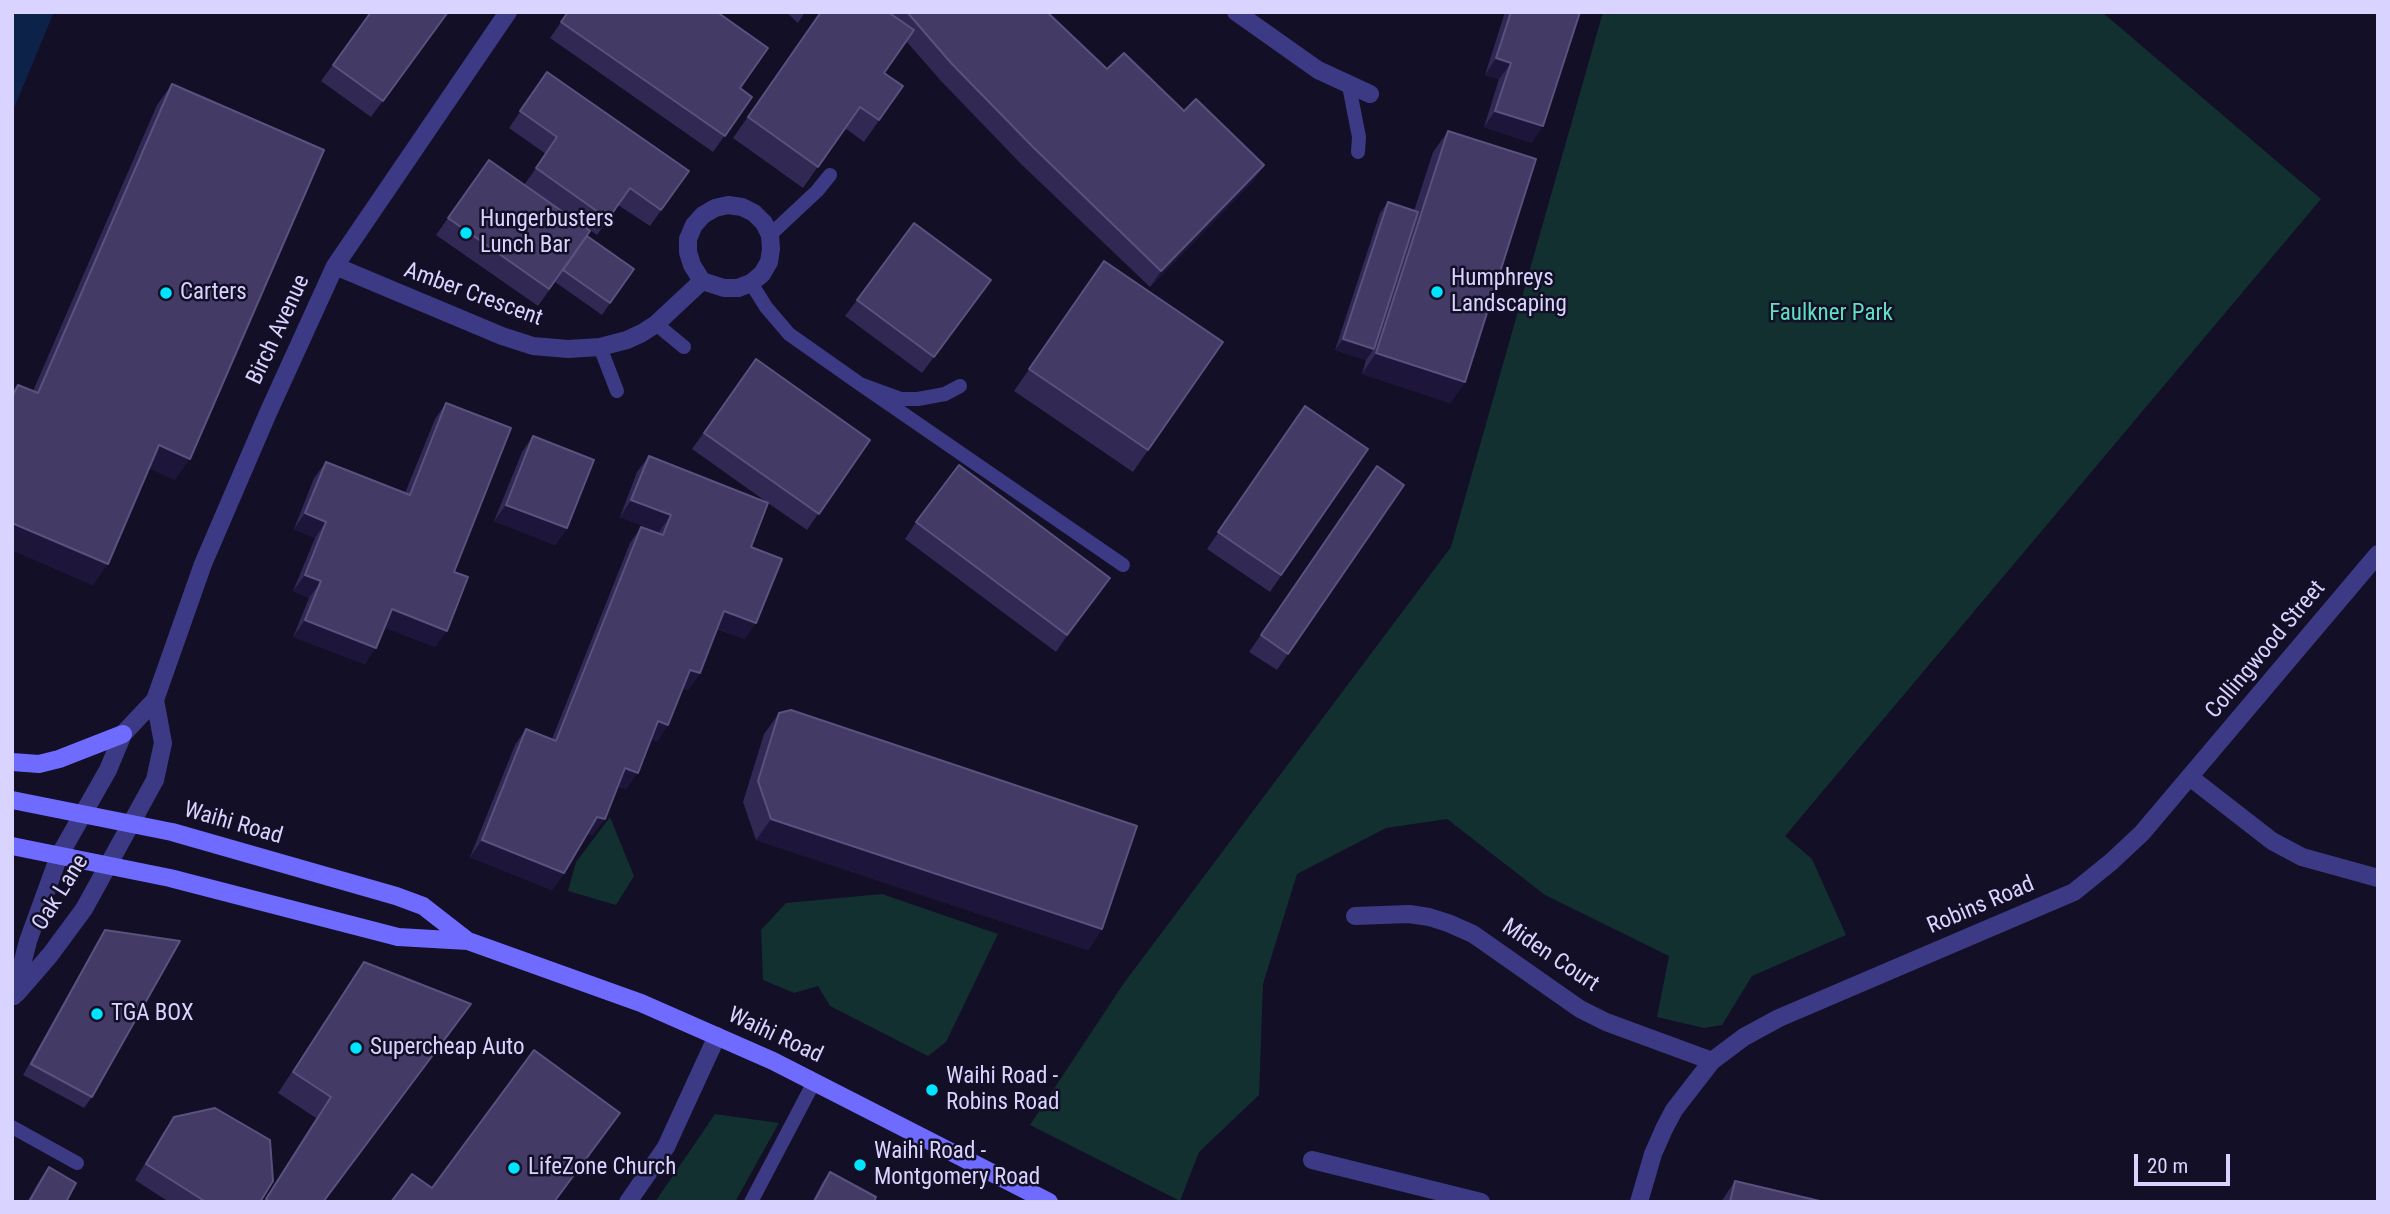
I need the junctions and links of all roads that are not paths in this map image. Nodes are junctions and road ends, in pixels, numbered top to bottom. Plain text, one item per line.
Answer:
1 (509, 12) edge
2 (1236, 12) edge
3 (1349, 86) junction
4 (1370, 94) dead end
5 (1358, 152) dead end
6 (830, 175) edge
7 (770, 235) junction
8 (335, 266) junction
9 (702, 281) junction
10 (751, 283) junction
11 (656, 324) junction
12 (600, 346) junction
13 (684, 347) dead end
14 (860, 384) junction
15 (960, 386) dead end
16 (617, 391) dead end
17 (2378, 554) edge
18 (1123, 565) dead end
19 (155, 700) junction
20 (123, 734) junction
21 (12, 762) edge
22 (2191, 778) junction
23 (12, 800) edge
24 (83, 815) junction
25 (131, 824) junction
26 (72, 834) joint
27 (119, 845) joint
28 (12, 846) edge
29 (59, 856) junction
30 (107, 866) junction
31 (2378, 878) edge
32 (1355, 916) dead end
33 (468, 941) junction
34 (13, 998) edge
35 (717, 1036) junction
36 (1712, 1061) junction
37 (814, 1082) junction
38 (12, 1127) edge
39 (1312, 1160) dead end
40 (77, 1163) dead end
41 (628, 1202) edge
42 (751, 1202) edge
43 (1049, 1202) edge
44 (1481, 1202) edge
45 (1639, 1202) edge

1 - 8 street, Birch Avenue
2 - 3 street
3 - 4 street
3 - 5 lane
6 - 7 lane
7 - 9 street
7 - 10 street
8 - 12 street, Amber Crescent
8 - 19 street, Birch Avenue
9 - 10 street
9 - 11 street, Amber Crescent
10 - 14 lane
11 - 12 street, Amber Crescent
11 - 13 lane
12 - 16 lane
14 - 15 lane
14 - 18 lane
17 - 22 street, Collingwood Street
19 - 20 street, Birch Avenue
19 - 25 street, Birch Avenue
20 - 21 main road
20 - 24 street, Birch Avenue
22 - 31 street
22 - 36 street, Robins Road
23 - 24 main road, Waihi Road
24 - 25 main road, Waihi Road
24 - 26 street, Birch Avenue
25 - 27 street, Birch Avenue
25 - 33 main road, Waihi Road
26 - 29 street, Oak Lane
27 - 30 street, Oak Lane
28 - 29 main road, Waihi Road
29 - 30 main road, Waihi Road
29 - 34 street, Oak Lane
30 - 33 main road, Waihi Road
30 - 34 street, Oak Lane
32 - 36 street, Miden Court
33 - 35 main road, Waihi Road
35 - 37 main road, Waihi Road
35 - 41 street
36 - 45 street, Robins Road
37 - 42 lane
37 - 43 main road, Waihi Road
38 - 40 lane
39 - 44 street

